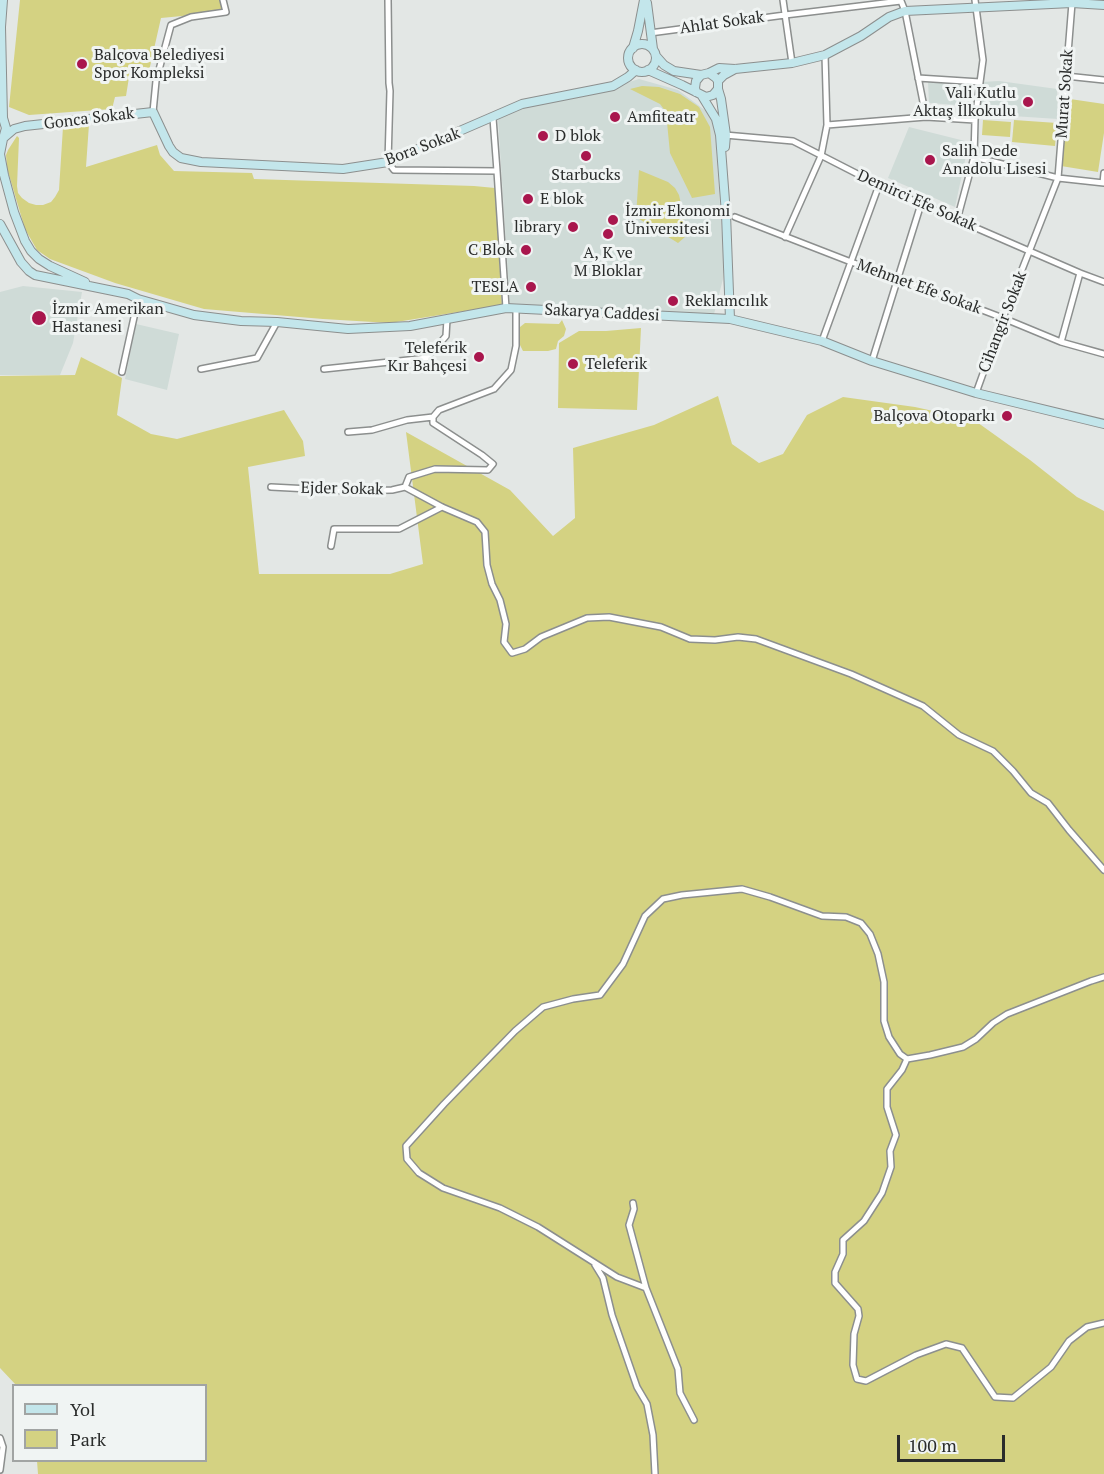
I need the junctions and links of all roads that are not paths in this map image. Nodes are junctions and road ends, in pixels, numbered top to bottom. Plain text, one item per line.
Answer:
1 (3, 0) edge
2 (222, 0) edge
3 (388, 0) edge
4 (645, 0) edge
5 (783, 0) edge
6 (902, 1) edge
7 (885, 2) junction
8 (1046, 2) edge
9 (1072, 3) junction
10 (975, 4) edge
11 (1104, 5) edge
12 (905, 11) junction
13 (785, 15) junction
14 (889, 17) junction
15 (1, 26) edge
16 (650, 33) junction
17 (633, 48) junction
18 (655, 53) junction
19 (825, 55) junction
20 (792, 63) junction
21 (735, 69) junction
22 (636, 70) junction
23 (648, 70) junction
24 (705, 74) junction
25 (1066, 76) junction
26 (918, 78) junction
27 (1104, 80) edge
28 (980, 82) junction
29 (718, 85) junction
30 (699, 94) junction
31 (153, 112) junction
32 (1, 116) edge
33 (926, 117) junction
34 (493, 118) junction
35 (975, 120) junction
36 (827, 125) junction
37 (25, 126) junction
38 (723, 135) junction
39 (1, 140) edge
40 (820, 156) junction
41 (974, 158) junction
42 (388, 162) junction
43 (497, 171) junction
44 (1104, 173) edge
45 (1058, 178) junction
46 (1103, 183) edge
47 (879, 185) junction
48 (921, 204) junction
49 (735, 217) dead end
50 (957, 220) junction
51 (0, 224) edge
52 (784, 237) junction
53 (1030, 251) junction
54 (851, 262) junction
55 (1080, 273) junction
56 (898, 278) junction
57 (1104, 280) edge
58 (92, 286) junction
59 (138, 299) junction
60 (506, 308) junction
61 (516, 309) junction
62 (1003, 318) junction
63 (447, 319) junction
64 (730, 319) junction
65 (277, 322) junction
66 (822, 341) junction
67 (1061, 342) junction
68 (1104, 354) edge
69 (872, 361) junction
70 (201, 369) dead end
71 (324, 369) dead end
72 (122, 372) dead end
73 (976, 393) junction
74 (433, 417) junction
75 (1103, 422) edge
76 (348, 432) dead end
77 (271, 487) dead end
78 (405, 487) junction
79 (442, 507) junction
80 (331, 546) dead end
81 (1104, 870) edge
82 (1104, 977) edge
83 (907, 1059) junction
84 (633, 1203) dead end
85 (592, 1261) junction
86 (646, 1288) junction
87 (1104, 1323) edge
88 (694, 1420) dead end
89 (0, 1437) edge
90 (0, 1470) edge
91 (655, 1474) edge

1 - 15 main road, Sakarya Caddesi
2 - 31 street
3 - 42 street
4 - 16 main road
4 - 17 main road
5 - 13 street
6 - 7 street, Ahlat Sokak
6 - 12 street
7 - 13 street, Ahlat Sokak
7 - 14 street
8 - 9 main road
8 - 10 main road
9 - 11 main road
9 - 25 street, Murat Sokak
10 - 12 main road
10 - 28 street
12 - 14 main road
12 - 26 street
13 - 16 street, Ahlat Sokak
13 - 20 street
14 - 19 main road
15 - 32 main road, Sakarya Caddesi
16 - 18 main road
17 - 18 main road
17 - 22 main road
18 - 23 main road
18 - 24 main road
19 - 20 main road
19 - 36 street
20 - 21 main road
21 - 24 main road
21 - 29 main road
22 - 23 main road
22 - 34 main road, Bora Sokak
23 - 30 main road
24 - 29 main road
24 - 30 main road
25 - 27 street
25 - 45 street, Murat Sokak
26 - 28 street
26 - 33 street
28 - 35 street
29 - 30 main road
29 - 38 main road
30 - 38 main road
31 - 37 main road, Gonca Sokak
31 - 42 main road, Bora Sokak
32 - 37 main road
32 - 39 main road, Sakarya Caddesi
33 - 35 street
33 - 36 street
34 - 42 main road, Bora Sokak
34 - 43 street
35 - 41 street
36 - 40 street
37 - 39 main road
38 - 40 street, Demirci Efe Sokak
38 - 64 main road
39 - 58 main road, Sakarya Caddesi
40 - 47 street, Demirci Efe Sokak
40 - 52 street
41 - 45 street
41 - 50 street
42 - 43 street
43 - 60 street
44 - 46 street
45 - 46 street
45 - 53 street, Murat Sokak
47 - 48 street, Demirci Efe Sokak
47 - 54 street
48 - 50 street, Demirci Efe Sokak
48 - 56 street
49 - 52 street, Mehmet Efe Sokak
50 - 53 street, Demirci Efe Sokak
51 - 58 main road, Sakarya Caddesi
52 - 54 street, Mehmet Efe Sokak
53 - 55 street, Demirci Efe Sokak
53 - 62 street, Cihangir Sokak
54 - 56 street, Mehmet Efe Sokak
54 - 66 street
55 - 57 street, Demirci Efe Sokak
55 - 67 street
56 - 62 street, Mehmet Efe Sokak
56 - 69 street
58 - 59 main road, Sakarya Caddesi
59 - 65 main road, Sakarya Caddesi
59 - 72 street
60 - 61 main road, Sakarya Caddesi
60 - 63 main road, Sakarya Caddesi
61 - 64 main road, Sakarya Caddesi
61 - 74 street
62 - 67 street, Mehmet Efe Sokak
62 - 73 street, Cihangir Sokak
63 - 65 main road, Sakarya Caddesi
63 - 71 street
64 - 66 main road, Sakarya Caddesi
65 - 70 street
66 - 69 main road, Sakarya Caddesi
67 - 68 street, Mehmet Efe Sokak
69 - 73 main road, Sakarya Caddesi
73 - 75 main road, Sakarya Caddesi
74 - 76 street
74 - 78 street, Ejder Sokak
77 - 78 street, Ejder Sokak
78 - 79 street
79 - 80 street
79 - 81 street
82 - 83 street
83 - 85 street
83 - 87 street
84 - 86 street
85 - 86 street
85 - 91 street
86 - 88 street
89 - 90 street

